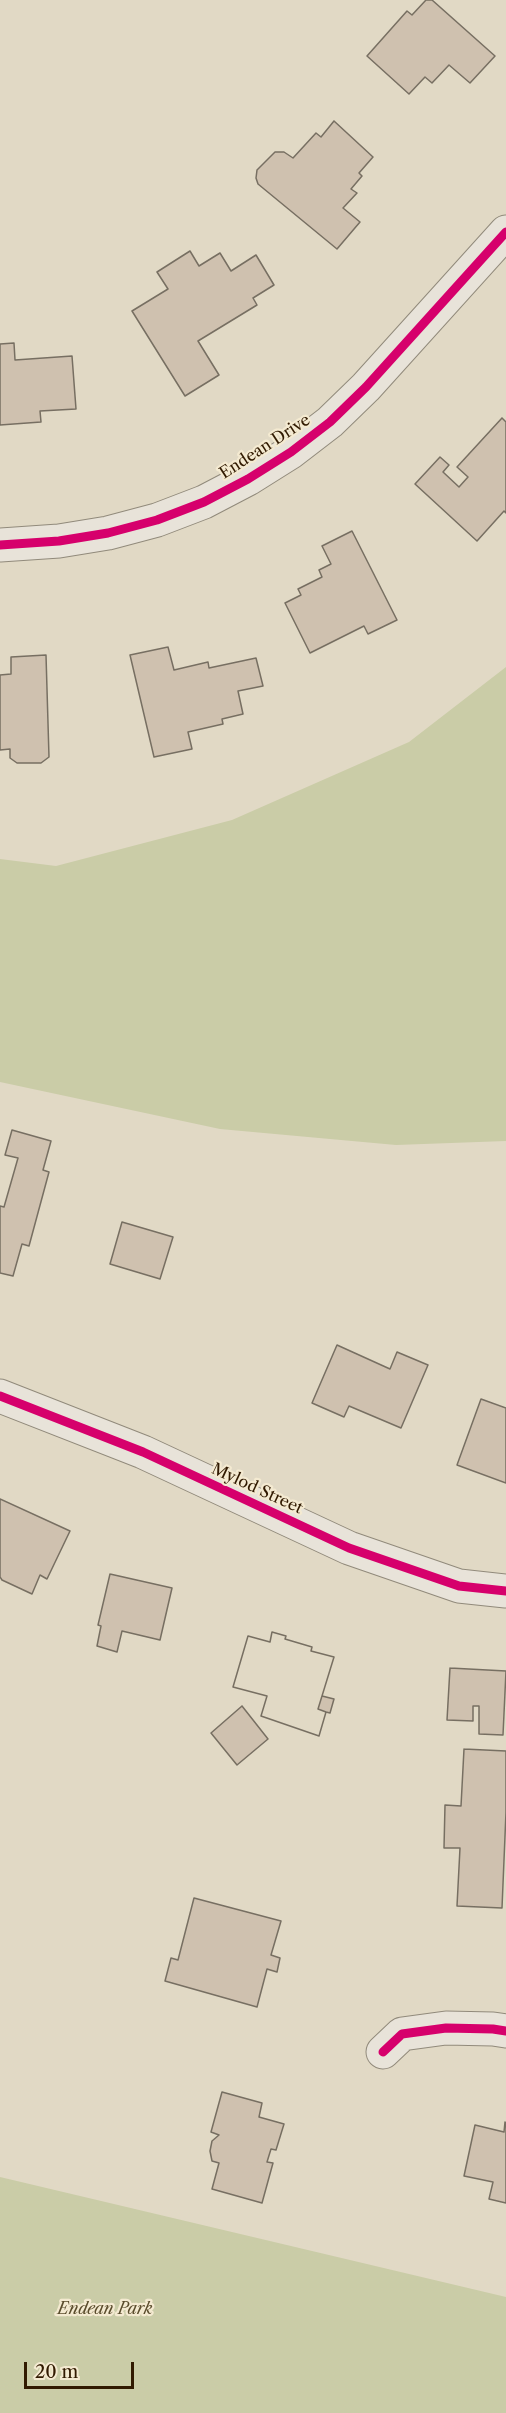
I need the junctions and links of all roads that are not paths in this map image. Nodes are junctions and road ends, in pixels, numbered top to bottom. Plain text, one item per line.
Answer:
1 (506, 232) edge
2 (0, 545) edge
3 (0, 1396) edge
4 (506, 1591) edge
5 (506, 2031) edge
6 (383, 2052) dead end

1 - 2 street, Endean Drive
3 - 4 street, Mylod Street
5 - 6 street

